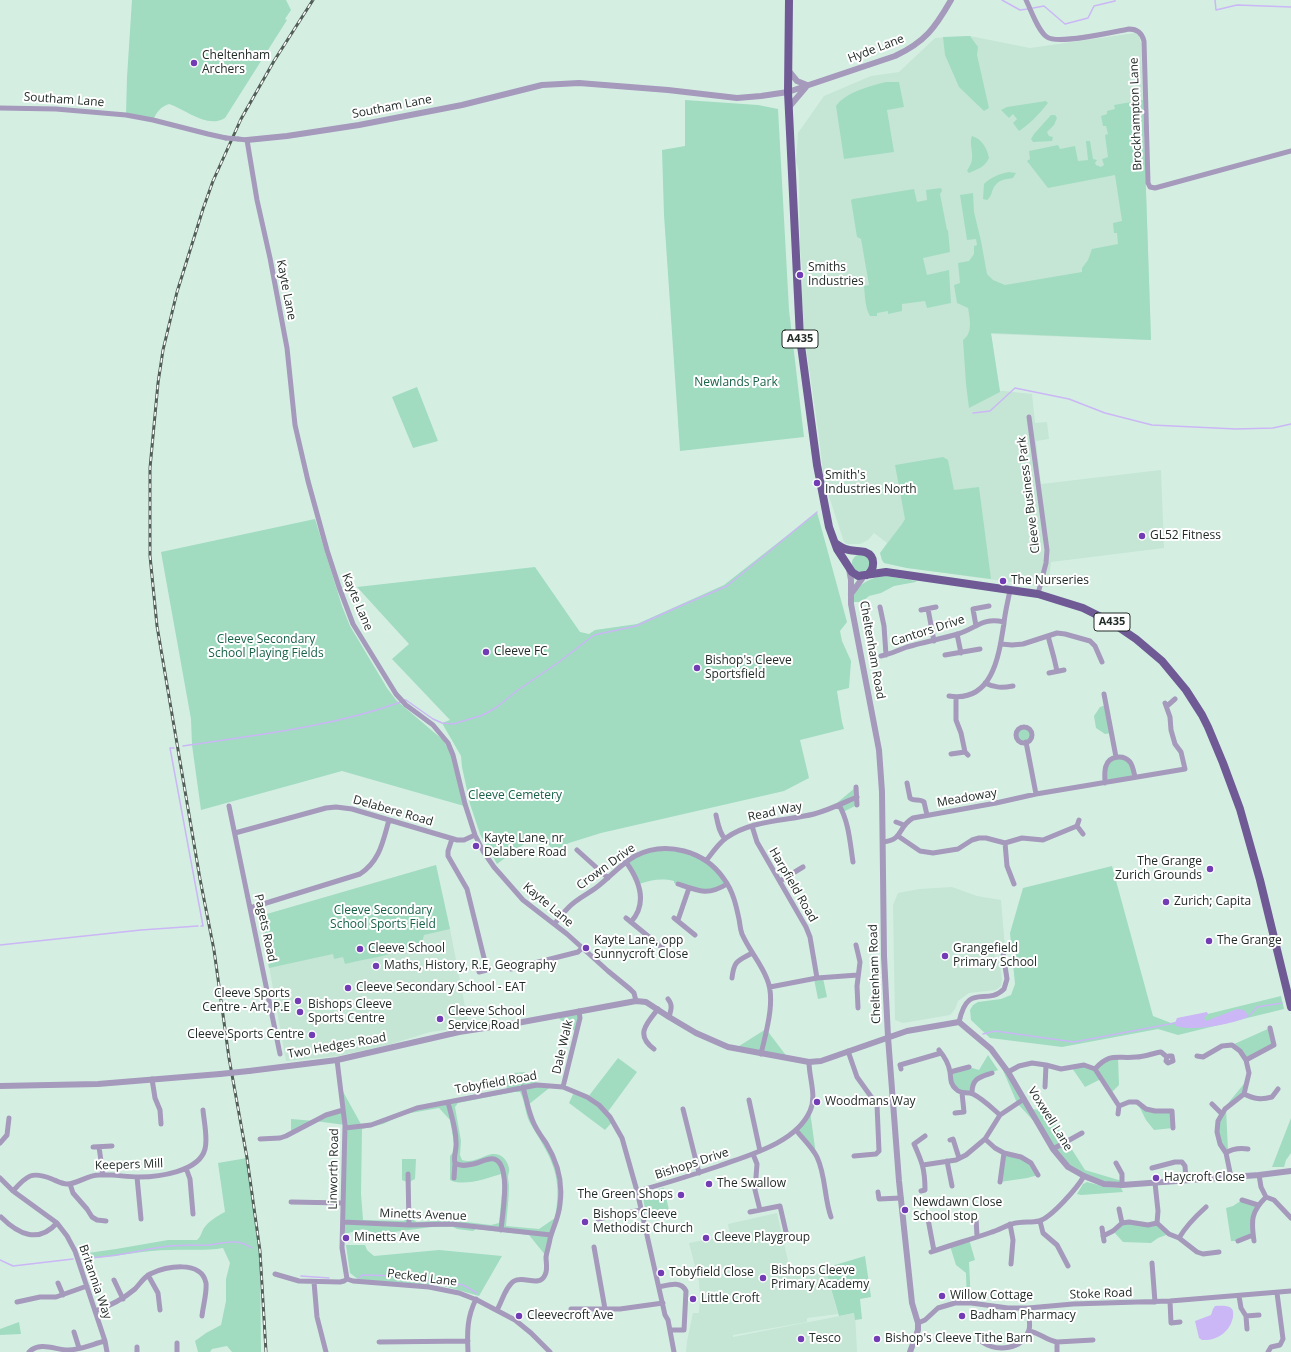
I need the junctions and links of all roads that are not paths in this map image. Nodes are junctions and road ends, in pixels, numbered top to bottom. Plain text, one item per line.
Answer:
1 (789, 0) edge
2 (951, 0) edge
3 (1026, 0) edge
4 (788, 70) junction
5 (807, 85) junction
6 (788, 92) junction
7 (789, 107) junction
8 (0, 108) edge
9 (247, 140) junction
10 (1291, 151) edge
11 (1029, 417) dead end
12 (834, 543) junction
13 (860, 552) junction
14 (873, 560) junction
15 (849, 568) junction
16 (886, 572) junction
17 (866, 575) junction
18 (1010, 590) junction
19 (851, 594) junction
20 (1038, 594) junction
21 (989, 606) dead end
22 (880, 607) dead end
23 (936, 607) dead end
24 (928, 609) junction
25 (921, 610) dead end
26 (1004, 622) junction
27 (976, 626) junction
28 (957, 634) junction
29 (1048, 636) junction
30 (934, 641) junction
31 (1001, 644) junction
32 (980, 650) dead end
33 (960, 652) junction
34 (945, 655) dead end
35 (1102, 662) dead end
36 (1064, 670) dead end
37 (1056, 671) junction
38 (1049, 673) dead end
39 (985, 683) junction
40 (1013, 686) dead end
41 (1104, 694) dead end
42 (949, 696) dead end
43 (956, 698) junction
44 (1175, 699) dead end
45 (1026, 742) dead end
46 (951, 754) dead end
47 (1116, 757) junction
48 (1135, 777) junction
49 (1105, 782) junction
50 (907, 784) dead end
51 (856, 787) dead end
52 (1036, 794) junction
53 (857, 797) junction
54 (839, 805) junction
55 (857, 805) dead end
56 (229, 806) dead end
57 (716, 815) dead end
58 (927, 815) junction
59 (389, 820) junction
60 (1079, 820) dead end
61 (896, 822) dead end
62 (904, 825) junction
63 (752, 826) junction
64 (1077, 826) junction
65 (235, 833) junction
66 (1083, 834) dead end
67 (475, 835) junction
68 (898, 836) junction
69 (452, 839) junction
70 (725, 839) junction
71 (883, 842) junction
72 (1005, 842) junction
73 (577, 850) dead end
74 (706, 861) junction
75 (626, 862) junction
76 (853, 862) dead end
77 (803, 867) dead end
78 (608, 878) junction
79 (780, 881) junction
80 (678, 884) dead end
81 (727, 884) junction
82 (1014, 884) dead end
83 (689, 888) junction
84 (250, 908) junction
85 (626, 918) dead end
86 (631, 922) junction
87 (554, 924) junction
88 (695, 935) dead end
89 (856, 945) dead end
90 (582, 948) junction
91 (665, 950) dead end
92 (752, 953) junction
93 (1003, 953) dead end
94 (511, 969) dead end
95 (479, 972) dead end
96 (858, 974) junction
97 (732, 978) dead end
98 (817, 978) junction
99 (770, 987) junction
100 (668, 999) dead end
101 (636, 1000) junction
102 (1291, 1007) edge
103 (858, 1008) dead end
104 (658, 1009) junction
105 (579, 1011) junction
106 (669, 1017) junction
107 (959, 1022) junction
108 (1270, 1028) dead end
109 (888, 1036) junction
110 (654, 1049) dead end
111 (848, 1051) junction
112 (280, 1054) dead end
113 (761, 1054) junction
114 (1197, 1056) dead end
115 (1166, 1057) dead end
116 (337, 1060) junction
117 (1246, 1060) junction
118 (809, 1062) junction
119 (1046, 1065) junction
120 (969, 1067) dead end
121 (901, 1069) dead end
122 (1095, 1069) junction
123 (950, 1072) junction
124 (1008, 1072) junction
125 (992, 1073) dead end
126 (152, 1079) junction
127 (0, 1086) edge
128 (563, 1086) junction
129 (523, 1087) junction
130 (1045, 1087) dead end
131 (1278, 1088) dead end
132 (962, 1093) junction
133 (972, 1093) junction
134 (1244, 1094) junction
135 (1024, 1099) junction
136 (749, 1100) dead end
137 (448, 1102) junction
138 (1212, 1104) dead end
139 (1119, 1106) junction
140 (683, 1109) dead end
141 (203, 1110) dead end
142 (343, 1110) junction
143 (955, 1113) dead end
144 (1118, 1114) dead end
145 (1222, 1114) junction
146 (1000, 1115) junction
147 (9, 1118) dead end
148 (161, 1124) dead end
149 (345, 1128) junction
150 (1173, 1128) dead end
151 (796, 1130) junction
152 (1082, 1133) dead end
153 (925, 1136) dead end
154 (879, 1137) junction
155 (886, 1137) dead end
156 (260, 1139) dead end
157 (950, 1140) dead end
158 (985, 1140) junction
159 (0, 1143) edge
160 (112, 1146) dead end
161 (100, 1147) junction
162 (93, 1148) dead end
163 (1248, 1148) dead end
164 (1053, 1149) junction
165 (760, 1151) junction
166 (1004, 1153) junction
167 (1226, 1153) junction
168 (753, 1154) junction
169 (854, 1156) dead end
170 (960, 1158) junction
171 (947, 1161) junction
172 (455, 1163) junction
173 (1116, 1163) dead end
174 (923, 1164) junction
175 (186, 1168) junction
176 (1152, 1168) dead end
177 (1291, 1171) edge
178 (699, 1173) junction
179 (408, 1174) dead end
180 (103, 1175) junction
181 (1038, 1175) dead end
182 (1259, 1175) junction
183 (1084, 1176) junction
184 (137, 1177) junction
185 (1231, 1177) junction
186 (0, 1178) edge
187 (454, 1178) dead end
188 (1186, 1180) junction
189 (1000, 1182) dead end
190 (1155, 1183) junction
191 (70, 1184) junction
192 (1122, 1185) junction
193 (952, 1186) dead end
194 (13, 1191) junction
195 (637, 1191) junction
196 (921, 1191) dead end
197 (878, 1192) dead end
198 (1266, 1196) junction
199 (901, 1198) junction
200 (1242, 1200) dead end
201 (291, 1202) dead end
202 (343, 1203) junction
203 (1258, 1205) junction
204 (1206, 1207) dead end
205 (1119, 1209) dead end
206 (641, 1210) junction
207 (760, 1210) junction
208 (750, 1212) dead end
209 (193, 1214) dead end
210 (1, 1217) edge
211 (831, 1217) dead end
212 (976, 1218) dead end
213 (1291, 1218) edge
214 (141, 1219) dead end
215 (598, 1219) dead end
216 (928, 1219) dead end
217 (106, 1221) dead end
218 (1040, 1221) junction
219 (343, 1222) junction
220 (57, 1223) junction
221 (1122, 1223) junction
222 (1157, 1223) junction
223 (1010, 1224) junction
224 (409, 1225) junction
225 (1102, 1228) dead end
226 (501, 1230) junction
227 (786, 1232) dead end
228 (551, 1235) junction
229 (1253, 1235) junction
230 (977, 1236) junction
231 (1179, 1238) junction
232 (1238, 1241) dead end
233 (1254, 1241) dead end
234 (594, 1247) dead end
235 (1219, 1252) dead end
236 (1152, 1263) dead end
237 (1011, 1264) dead end
238 (1068, 1266) dead end
239 (275, 1274) dead end
240 (148, 1275) junction
241 (348, 1279) junction
242 (114, 1280) dead end
243 (314, 1282) junction
244 (58, 1284) dead end
245 (87, 1286) junction
246 (659, 1287) junction
247 (1291, 1291) edge
248 (1277, 1293) junction
249 (63, 1295) junction
250 (1240, 1296) junction
251 (123, 1299) junction
252 (476, 1299) junction
253 (1170, 1301) junction
254 (17, 1302) dead end
255 (1156, 1302) junction
256 (662, 1303) junction
257 (1028, 1308) junction
258 (571, 1309) dead end
259 (605, 1309) junction
260 (160, 1310) dead end
261 (497, 1310) junction
262 (95, 1311) junction
263 (1259, 1315) dead end
264 (202, 1316) dead end
265 (1246, 1316) junction
266 (1180, 1322) dead end
267 (918, 1323) junction
268 (1247, 1329) dead end
269 (670, 1330) junction
270 (1029, 1331) junction
271 (74, 1332) dead end
272 (1093, 1340) dead end
273 (105, 1341) junction
274 (468, 1341) junction
275 (379, 1342) dead end
276 (982, 1342) dead end
277 (1057, 1342) junction
278 (177, 1343) dead end
279 (79, 1348) junction
280 (1002, 1350) edge
281 (73, 1351) edge
282 (29, 1352) edge
283 (107, 1352) edge
284 (177, 1352) edge
285 (326, 1352) edge
286 (468, 1352) edge
287 (549, 1352) edge
288 (674, 1352) edge
289 (910, 1352) edge
290 (1058, 1352) edge
291 (1268, 1352) edge

1 - 4 main road, A435
2 - 5 street, Hyde Lane
3 - 10 street, Brockhampton Lane
4 - 5 street
4 - 6 main road, A435
5 - 6 street, Hyde Lane
5 - 7 street
6 - 7 main road, A435
6 - 9 street, Southam Lane
7 - 12 main road, A435
8 - 9 street, Southam Lane, bridge
9 - 67 street, Kayte Lane
11 - 20 street, Cleeve Business Park
12 - 13 main road
12 - 15 main road, A435
13 - 14 main road
13 - 15 main road
14 - 16 main road
14 - 17 main road
15 - 17 main road
15 - 19 street, Cheltenham Road
16 - 17 main road, A435
16 - 18 main road, A435
17 - 19 street, Cheltenham Road
18 - 20 main road, A435
18 - 26 street
19 - 71 street, Cheltenham Road
20 - 102 main road, A435
21 - 27 street
22 - 30 street, Cantors Drive
23 - 24 street
24 - 25 street
24 - 30 street
26 - 27 street, Cantors Drive
26 - 31 street
27 - 28 street, Cantors Drive
28 - 30 street, Cantors Drive
28 - 33 street
29 - 31 street
29 - 35 street
29 - 37 street
31 - 39 street
32 - 33 street
33 - 34 street
36 - 37 street
37 - 38 street
39 - 40 street
39 - 43 street
41 - 47 street
42 - 43 street
43 - 46 street
44 - 48 street, Meadoway
45 - 52 street
47 - 48 street
47 - 49 street
48 - 49 street, Meadoway
49 - 52 street, Meadoway
50 - 58 street
51 - 53 street
52 - 58 street, Meadoway
53 - 54 street, Read Way
53 - 55 street
54 - 63 street, Read Way
54 - 76 street
56 - 65 street, Pagets Road
57 - 70 street
58 - 62 street, Meadoway
59 - 65 street, Delabere Road
59 - 69 street, Delabere Road
59 - 84 street
60 - 64 street
61 - 62 street
62 - 68 street
63 - 70 street, Read Way
63 - 79 street, Harpfield Road
64 - 66 street
64 - 72 street
65 - 84 street, Pagets Road
67 - 69 street, Delabere Road
67 - 87 street, Kayte Lane
68 - 71 street
68 - 72 street
69 - 95 street
70 - 74 street, Read Way
71 - 109 street, Cheltenham Road
72 - 82 street
73 - 78 street
74 - 75 street, Crown Drive
74 - 81 street, Crown Drive
75 - 78 street, Crown Drive
75 - 86 street
77 - 79 street
78 - 87 street, Crown Drive
79 - 98 street, Harpfield Road
80 - 83 street
81 - 83 street
81 - 92 street, Crown Drive
83 - 88 street
84 - 112 street, Pagets Road
85 - 86 street
86 - 91 street
87 - 90 street, Kayte Lane
89 - 96 street
90 - 94 street
90 - 101 street, Kayte Lane
92 - 97 street
92 - 99 street, Crown Drive
93 - 107 street
96 - 98 street
96 - 103 street
98 - 99 street
99 - 113 street, Crown Drive
100 - 106 street
101 - 104 street
101 - 105 street, Two Hedges Road
104 - 106 street
104 - 110 street
105 - 116 street, Two Hedges Road
105 - 128 street, Dale Walk
106 - 113 street
107 - 109 street
107 - 124 street, Voxwell Lane
108 - 117 street
109 - 111 street
109 - 199 street, Cheltenham Road
111 - 118 street
111 - 154 street
113 - 118 street
114 - 117 street
115 - 122 street
116 - 126 street, Two Hedges Road, bridge
116 - 142 street, Linworth Road
117 - 134 street
118 - 151 street, Bishops Drive
119 - 122 street
119 - 124 street
119 - 130 street
120 - 123 street
121 - 123 street
122 - 139 street
123 - 132 street
124 - 135 street, Voxwell Lane
125 - 133 street
126 - 127 street, Two Hedges Road
126 - 148 street
128 - 129 street, Tobyfield Road
128 - 195 street, Tobyfield Road
129 - 137 street, Tobyfield Road
129 - 228 street
131 - 134 street
132 - 133 street
132 - 143 street
133 - 146 street
134 - 145 street
135 - 146 street
135 - 164 street, Voxwell Lane
136 - 165 street
137 - 149 street, Tobyfield Road
137 - 172 street
138 - 145 street
139 - 144 street
139 - 150 street
140 - 178 street
141 - 175 street, Keepers Mill
142 - 149 street, Linworth Road
142 - 156 street
145 - 167 street
146 - 158 street
147 - 159 street
149 - 202 street, Linworth Road
151 - 165 street, Bishops Drive
151 - 211 street
152 - 164 street
153 - 174 street
154 - 155 street
154 - 169 street
157 - 170 street
158 - 166 street
158 - 170 street
160 - 161 street
161 - 162 street
161 - 180 street
163 - 167 street
164 - 183 street, Voxwell Lane
165 - 168 street, Bishops Drive
166 - 181 street
166 - 189 street
167 - 185 street
168 - 178 street, Bishops Drive
168 - 207 street
170 - 171 street
171 - 174 street
171 - 193 street
172 - 187 street
172 - 226 street
173 - 192 street
174 - 196 street
175 - 184 street, Keepers Mill
175 - 209 street
176 - 188 street
177 - 182 street, Voxwell Lane
178 - 195 street, Bishops Drive
179 - 224 street
180 - 184 street, Keepers Mill
180 - 191 street, Keepers Mill
182 - 185 street, Voxwell Lane
182 - 198 street
183 - 192 street, Voxwell Lane
183 - 218 street
184 - 214 street
185 - 188 street, Voxwell Lane
186 - 194 street, Britannia Way
188 - 190 street, Voxwell Lane
190 - 192 street, Voxwell Lane
190 - 222 street
191 - 194 street
191 - 217 street
194 - 220 street, Britannia Way
195 - 206 street, Tobyfield Road
197 - 199 street
198 - 203 street
198 - 213 street
199 - 267 street, Cheltenham Road
200 - 203 street
201 - 202 street
202 - 219 street, Linworth Road
203 - 229 street
204 - 231 street
205 - 221 street
206 - 215 street
206 - 246 street, Tobyfield Road
207 - 208 street
207 - 227 street
210 - 220 street
212 - 230 street
216 - 230 street
218 - 223 street
218 - 238 street
219 - 224 street, Minetts Avenue
219 - 241 street, Linworth Road
220 - 245 street, Britannia Way
221 - 222 street
221 - 225 street
222 - 231 street
223 - 230 street
223 - 237 street
224 - 226 street, Minetts Avenue
226 - 228 street, Minetts Avenue
228 - 261 street
229 - 232 street
229 - 233 street
231 - 235 street
234 - 259 street
236 - 255 street
239 - 243 street, Pecked Lane
240 - 251 street
240 - 260 street
240 - 264 street
241 - 243 street, Pecked Lane
241 - 252 street, Pecked Lane
242 - 251 street
243 - 285 street
244 - 249 street
245 - 249 street
245 - 262 street, Britannia Way
246 - 256 street, Tobyfield Road
246 - 269 street
247 - 248 street, Stoke Road
248 - 250 street, Stoke Road
248 - 291 street
249 - 254 street
250 - 253 street, Stoke Road
250 - 265 street
251 - 262 street
252 - 261 street, Pecked Lane
252 - 274 street
253 - 255 street, Stoke Road
253 - 266 street
255 - 257 street, Stoke Road
256 - 259 street
256 - 269 street, Tobyfield Road
257 - 267 street, Stoke Road
257 - 270 street
258 - 259 street
261 - 287 street, Pecked Lane
262 - 273 street, Britannia Way
263 - 265 street
265 - 268 street
267 - 289 street, Cheltenham Road
269 - 288 street, Tobyfield Road
270 - 277 street
270 - 280 street
271 - 279 street
272 - 277 street
273 - 279 street
273 - 283 street, Britannia Way
274 - 275 street
274 - 286 street
276 - 280 street
277 - 290 street
278 - 284 street
279 - 281 street
281 - 282 street

